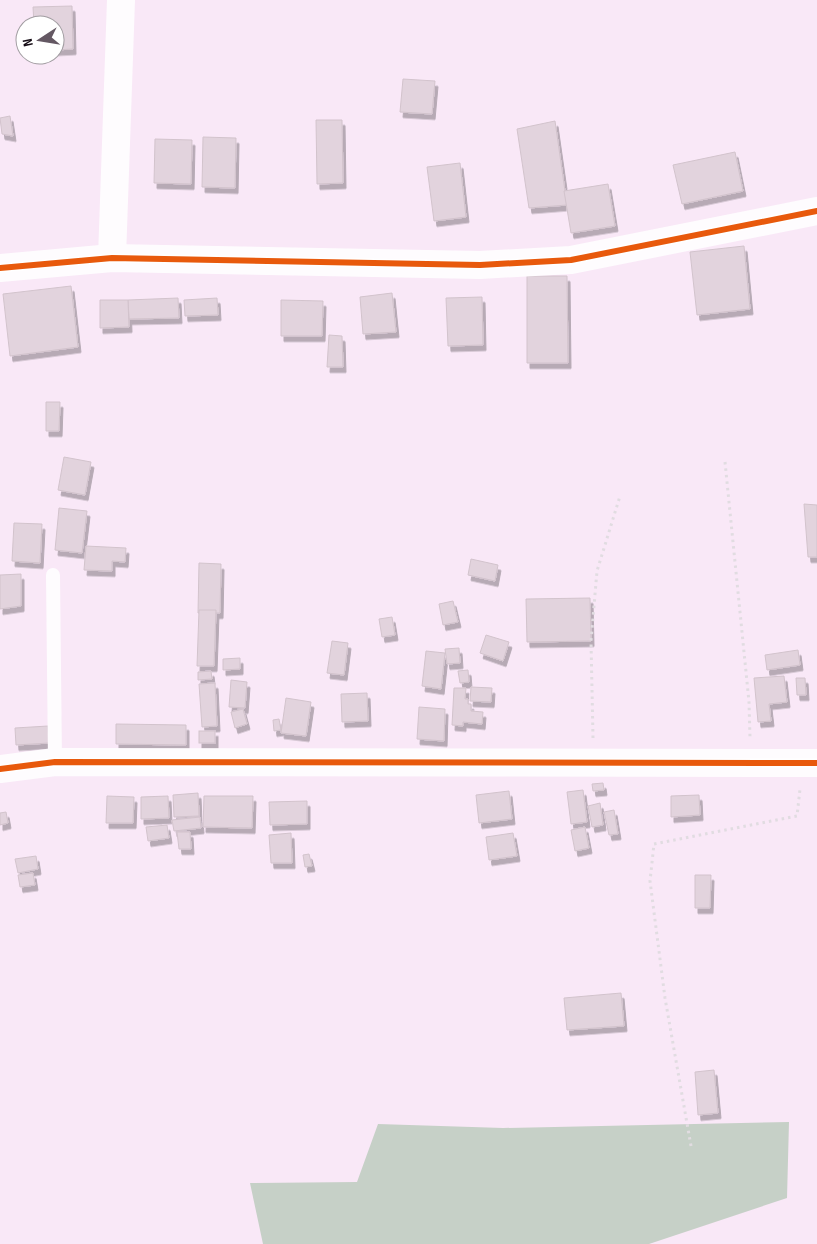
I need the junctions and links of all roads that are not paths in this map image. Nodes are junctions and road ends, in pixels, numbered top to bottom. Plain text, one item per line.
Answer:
1 (121, 0) edge
2 (817, 211) edge
3 (112, 258) junction
4 (0, 268) edge
5 (52, 575) dead end
6 (55, 762) junction
7 (810, 763) edge
8 (0, 769) edge

1 - 3 street
2 - 3 street
3 - 4 street
5 - 6 lane
6 - 7 street
6 - 8 street

